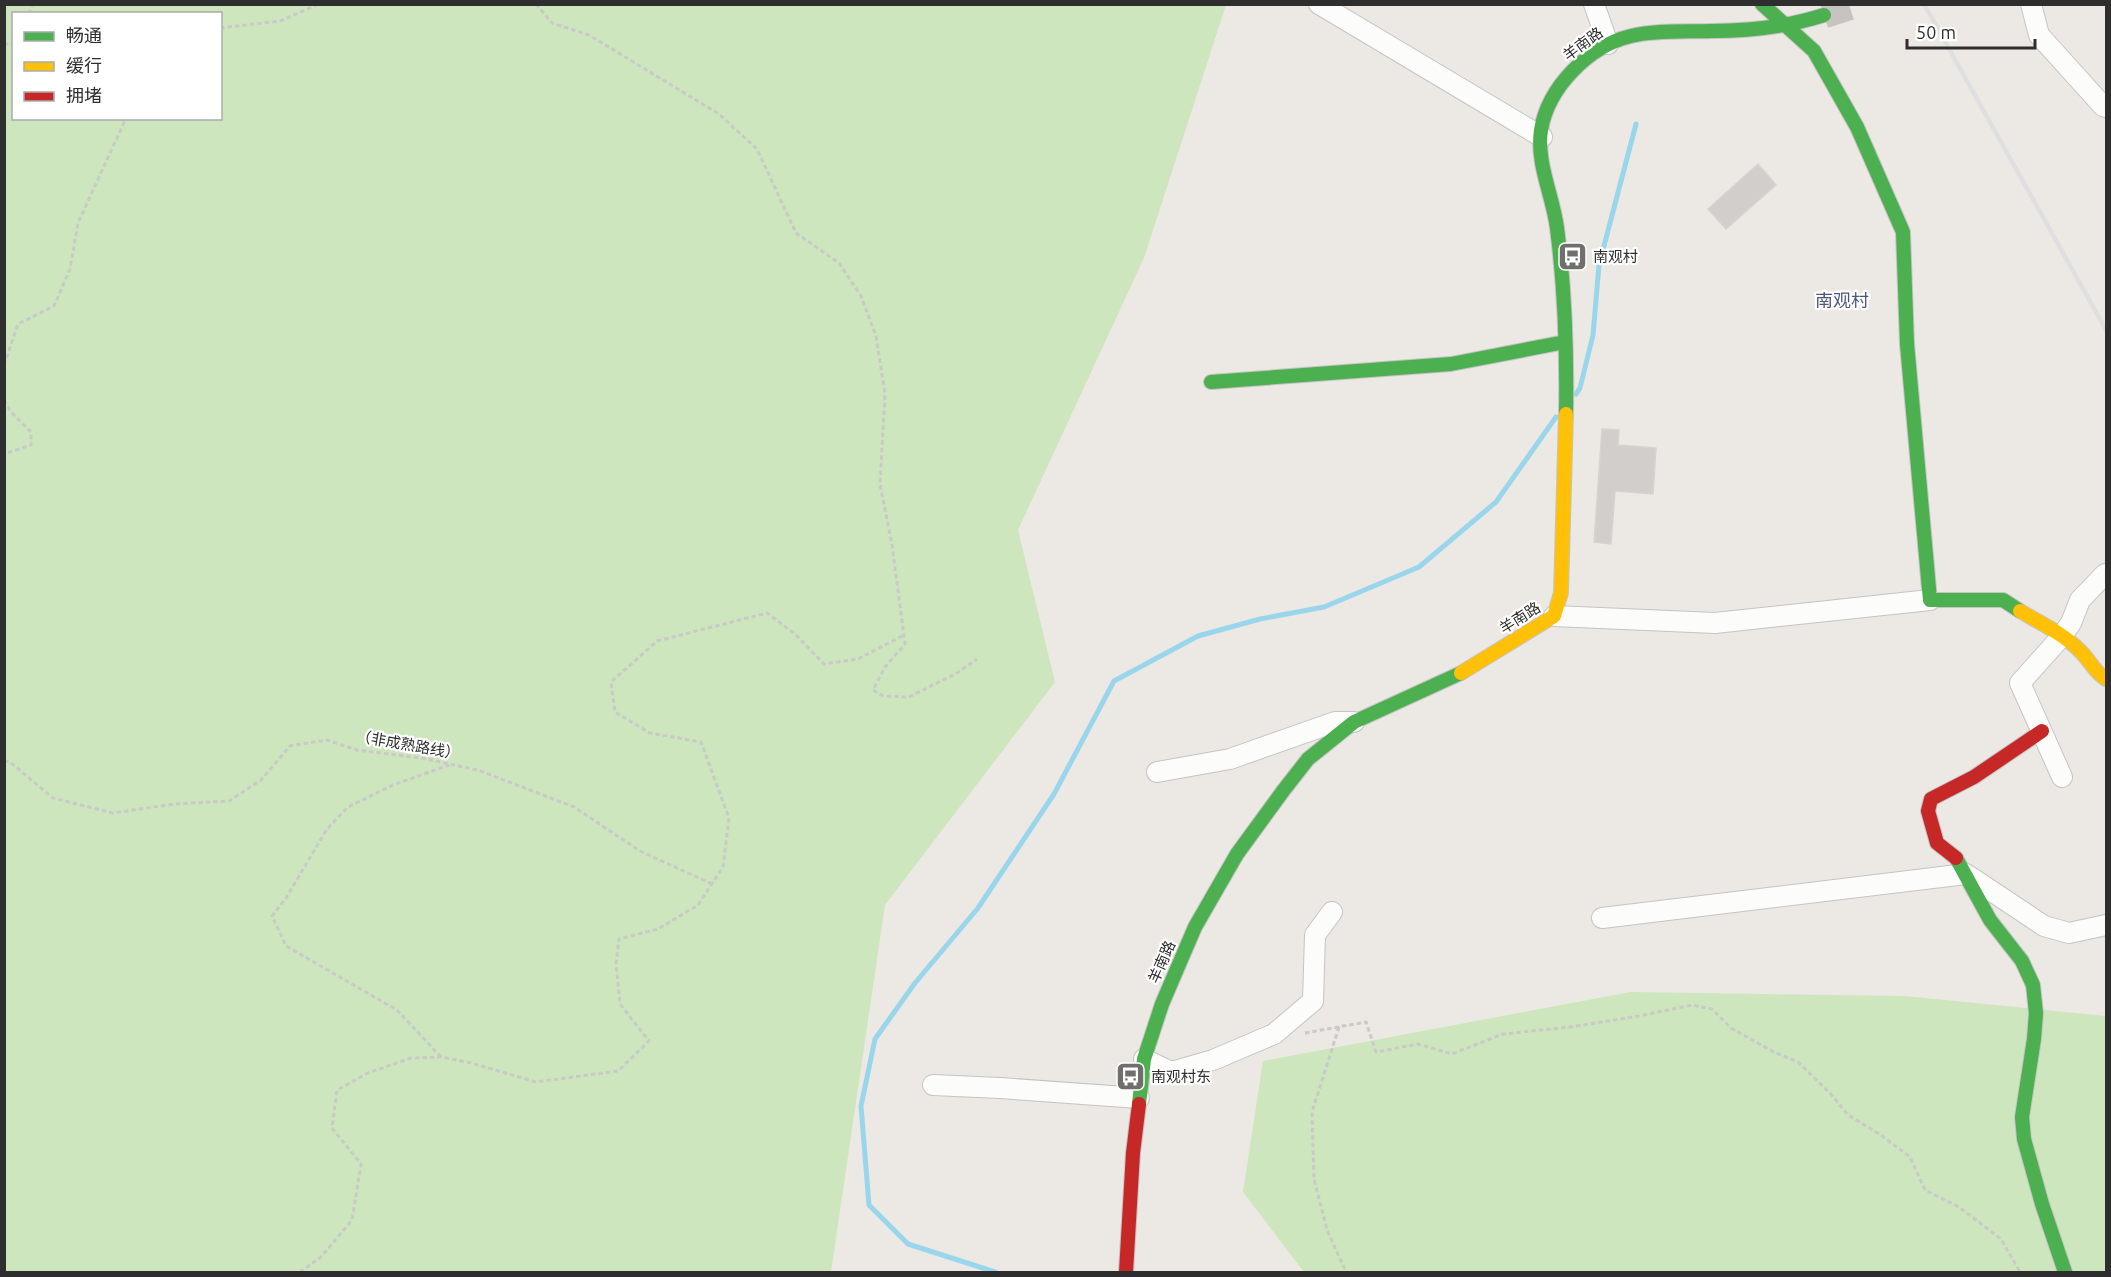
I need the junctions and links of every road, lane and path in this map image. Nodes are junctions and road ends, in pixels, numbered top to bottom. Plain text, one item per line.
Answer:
1 (318, 4) edge
2 (536, 4) edge
3 (1319, 4) edge
4 (1594, 4) edge
5 (1762, 4) edge
6 (2031, 4) edge
7 (1824, 15) tunnel mouth
8 (1785, 26) junction
9 (222, 28) edge
10 (1608, 44) junction
11 (2106, 107) edge
12 (125, 120) edge
13 (1542, 137) junction
14 (1565, 342) junction
15 (4, 365) edge
16 (1211, 382) dead end
17 (4, 400) edge
18 (4, 454) edge
19 (2105, 574) edge
20 (1930, 600) junction
21 (1554, 616) junction
22 (904, 635) junction
23 (2062, 636) junction
24 (977, 659) dead end
25 (2106, 679) edge
26 (1354, 722) junction
27 (2042, 731) junction
28 (4, 761) edge
29 (450, 764) junction
30 (1158, 772) dead end
31 (2061, 777) dead end
32 (1966, 874) junction
33 (712, 884) junction
34 (1332, 912) dead end
35 (1602, 918) dead end
36 (2106, 925) edge
37 (1339, 1028) junction
38 (1274, 1034) junction
39 (441, 1058) junction
40 (1144, 1059) junction
41 (933, 1085) dead end
42 (1139, 1098) junction
43 (300, 1272) edge
44 (1126, 1272) edge
45 (1346, 1272) edge
46 (2020, 1272) edge
47 (2065, 1272) edge

1 - 9 path
2 - 22 path
3 - 13 street
4 - 10 street
5 - 8 street
6 - 11 street
7 - 8 street, 羊南路
8 - 10 street, 羊南路
8 - 20 street
10 - 13 street, 羊南路
12 - 15 path
13 - 14 street, 羊南路
14 - 16 street
14 - 21 street, 羊南路
17 - 18 path
19 - 23 street
20 - 21 street
20 - 23 street
21 - 26 street, 羊南路
22 - 24 path
22 - 33 path
23 - 25 street
23 - 27 street
26 - 30 street
26 - 40 street, 羊南路
27 - 31 street
27 - 32 street
28 - 29 path, （非成熟路线）
29 - 33 path, （非成熟路线）
29 - 39 path
32 - 35 street
32 - 36 street
32 - 47 street
33 - 39 path
34 - 38 street
37 - 38 path
37 - 45 path
37 - 46 path
38 - 40 street
39 - 43 path
40 - 42 street, 羊南路
41 - 42 street
42 - 44 street, 羊南路

